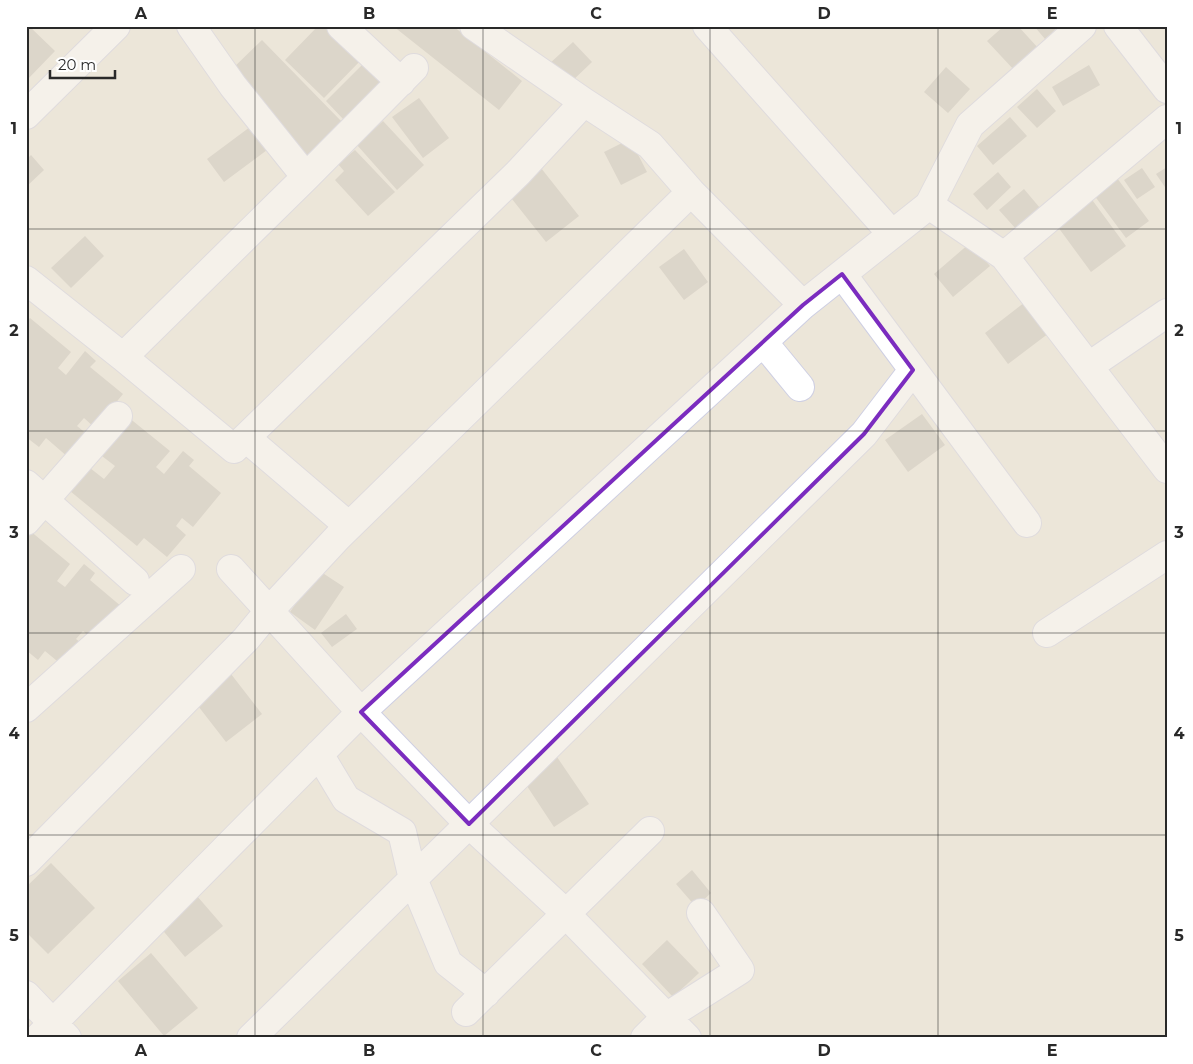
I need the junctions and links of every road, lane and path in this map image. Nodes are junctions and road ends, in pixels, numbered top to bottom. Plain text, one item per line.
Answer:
1 (116, 26) edge
2 (191, 26) edge
3 (341, 26) edge
4 (474, 26) edge
5 (707, 26) edge
6 (1082, 26) edge
7 (1118, 26) edge
8 (1167, 89) edge
9 (584, 102) junction
10 (26, 115) edge
11 (1167, 119) edge
12 (306, 177) junction
13 (691, 192) junction
14 (929, 205) junction
15 (892, 234) junction
16 (1004, 256) junction
17 (842, 274) junction
18 (26, 280) edge
19 (803, 305) junction
20 (1167, 313) edge
21 (763, 342) junction
22 (123, 357) junction
23 (1089, 366) junction
24 (913, 370) junction
25 (800, 387) dead end
26 (118, 416) dead end
27 (246, 438) junction
28 (1167, 469) edge
29 (35, 492) edge
30 (26, 521) edge
31 (1027, 523) dead end
32 (349, 526) junction
33 (1167, 555) edge
34 (181, 568) dead end
35 (231, 569) dead end
36 (135, 581) dead end
37 (269, 611) junction
38 (1047, 633) dead end
39 (26, 708) edge
40 (361, 712) junction
41 (319, 754) junction
42 (469, 824) junction
43 (650, 831) dead end
44 (26, 862) edge
45 (413, 879) junction
46 (701, 912) dead end
47 (566, 914) junction
48 (486, 992) junction
49 (26, 996) edge
50 (466, 1012) dead end
51 (666, 1017) junction
52 (52, 1033) edge
53 (251, 1038) edge
54 (645, 1038) edge
55 (687, 1038) edge

1 - 10 street
2 - 12 street
3 - 12 street
4 - 9 street
5 - 15 street
6 - 14 street
7 - 8 street
9 - 13 street
9 - 27 street
11 - 16 street
12 - 22 street
13 - 19 street
13 - 32 street
14 - 15 street
14 - 16 street
15 - 17 street
16 - 23 street
17 - 19 street
17 - 24 street
18 - 22 street
19 - 21 street
20 - 23 street
21 - 25 street
21 - 40 street
22 - 27 street
23 - 28 street
24 - 31 street
24 - 42 street
26 - 29 street
27 - 32 street
29 - 30 street
29 - 36 street
32 - 37 street
33 - 38 street
34 - 39 street
35 - 37 street
37 - 40 street
37 - 44 street
40 - 41 street
40 - 42 street
41 - 45 street
41 - 52 street
42 - 45 street
42 - 47 street
43 - 47 street
45 - 48 street
45 - 53 street
46 - 51 street
47 - 48 street
47 - 51 street
48 - 50 street
49 - 52 street
51 - 54 street
51 - 55 street

